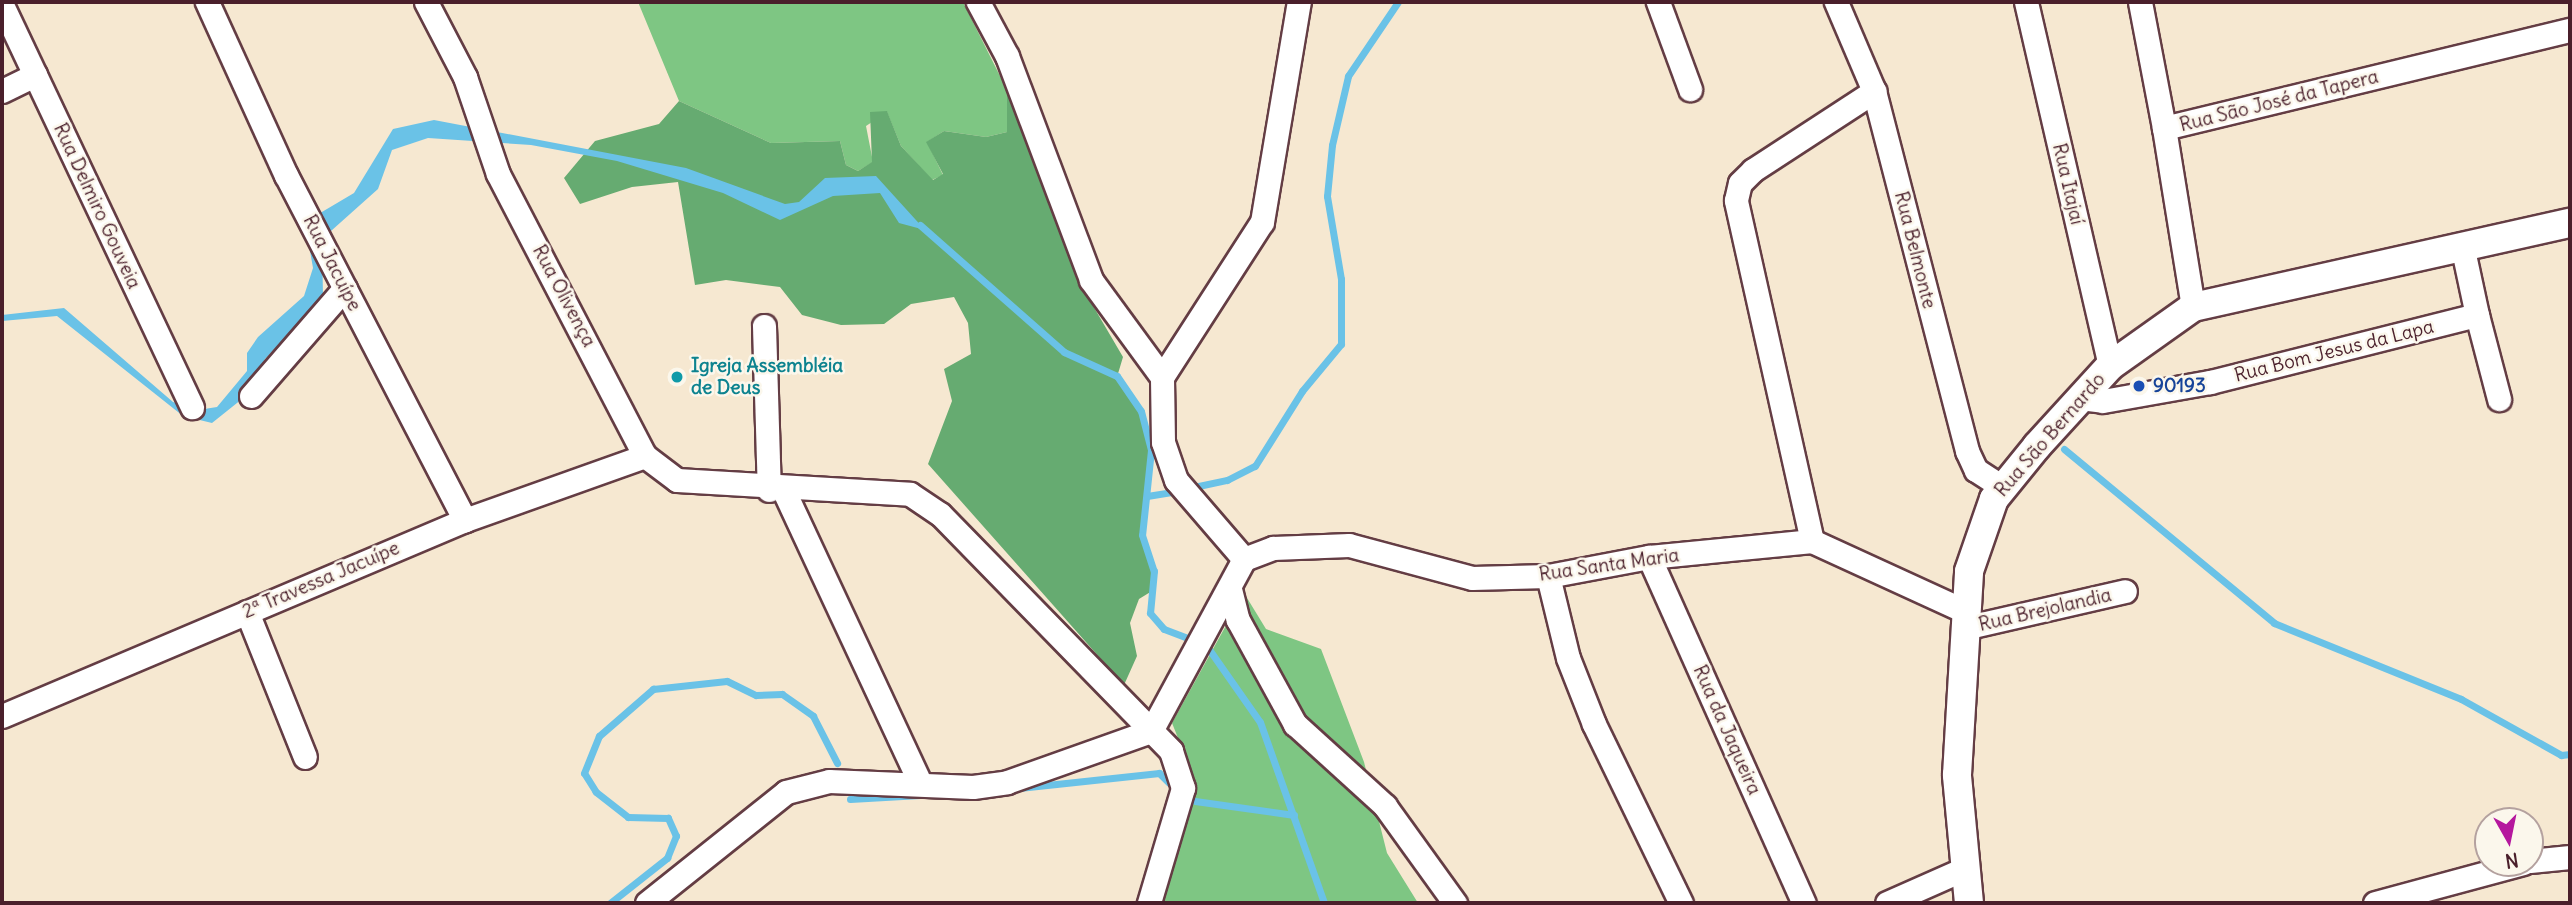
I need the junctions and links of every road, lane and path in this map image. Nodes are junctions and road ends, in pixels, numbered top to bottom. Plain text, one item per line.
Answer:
1 (206, 2) edge
2 (426, 2) edge
3 (1299, 2) edge
4 (1658, 2) edge
5 (1836, 2) edge
6 (2026, 2) edge
7 (2140, 2) edge
8 (2, 5) edge
9 (984, 10) edge
10 (2570, 30) edge
11 (35, 75) junction
12 (1690, 89) dead end
13 (2, 91) edge
14 (1874, 91) junction
15 (2164, 128) junction
16 (2570, 223) edge
17 (2462, 245) junction
18 (345, 288) junction
19 (2193, 307) junction
20 (2477, 315) junction
21 (764, 326) dead end
22 (2110, 366) junction
23 (1162, 377) junction
24 (251, 396) dead end
25 (2080, 398) junction
26 (2499, 400) dead end
27 (192, 407) dead end
28 (645, 456) junction
29 (2002, 487) junction
30 (776, 490) junction
31 (466, 520) junction
32 (1812, 541) junction
33 (1649, 557) junction
34 (1244, 559) junction
35 (1548, 576) junction
36 (1230, 589) junction
37 (2125, 592) dead end
38 (247, 612) junction
39 (1965, 620) junction
40 (2, 716) edge
41 (1151, 731) junction
42 (305, 757) dead end
43 (920, 782) junction
44 (2570, 857) edge
45 (2544, 860) edge
46 (1964, 869) junction
47 (2474, 876) edge
48 (647, 903) edge
49 (1149, 903) edge
50 (1455, 903) edge
51 (1681, 903) edge
52 (1804, 903) edge
53 (1887, 903) edge
54 (1969, 903) edge
55 (2375, 903) edge

1 - 18 street, Rua Jacuípe
2 - 28 street, Rua Olivença
3 - 23 street
4 - 12 street
5 - 14 street, Rua Belmonte
6 - 22 street, Rua Itajaí
7 - 15 street
8 - 11 street, Rua Delmiro Gouveia
9 - 23 street
10 - 15 street, Rua São José da Tapera
11 - 13 street
11 - 27 street, Rua Delmiro Gouveia
14 - 29 street, Rua Belmonte
14 - 32 street
15 - 19 street, Rua São José da Tapera
16 - 17 street, Rua São Bernardo
17 - 19 street, Rua São Bernardo
17 - 20 street
18 - 24 street
18 - 31 street, Rua Jacuípe
19 - 22 street, Rua São Bernardo
20 - 25 street, Rua Bom Jesus da Lapa
20 - 26 street
21 - 30 street
22 - 25 street, Rua São Bernardo
23 - 34 street
25 - 29 street, Rua São Bernardo
28 - 30 street, Rua Olivença
28 - 31 street, 2ª Travessa Jacuípe
29 - 39 street, Rua São Bernardo
30 - 41 street, Rua Olivença
30 - 43 street
31 - 38 street, 2ª Travessa Jacuípe
32 - 33 street, Rua Santa Maria
32 - 39 street
33 - 35 street, Rua Santa Maria
33 - 52 street, Rua da Jaqueira
34 - 35 street, Rua Santa Maria
34 - 36 street
35 - 51 street
36 - 41 street
36 - 50 street
37 - 39 street, Rua Brejolandia
38 - 40 street, 2ª Travessa Jacuípe
38 - 42 street
39 - 46 street, Rua São Bernardo
41 - 43 street
41 - 49 street, Rua Olivença
43 - 48 street
44 - 45 street
46 - 53 street
46 - 54 street, Rua São Bernardo
47 - 55 street

